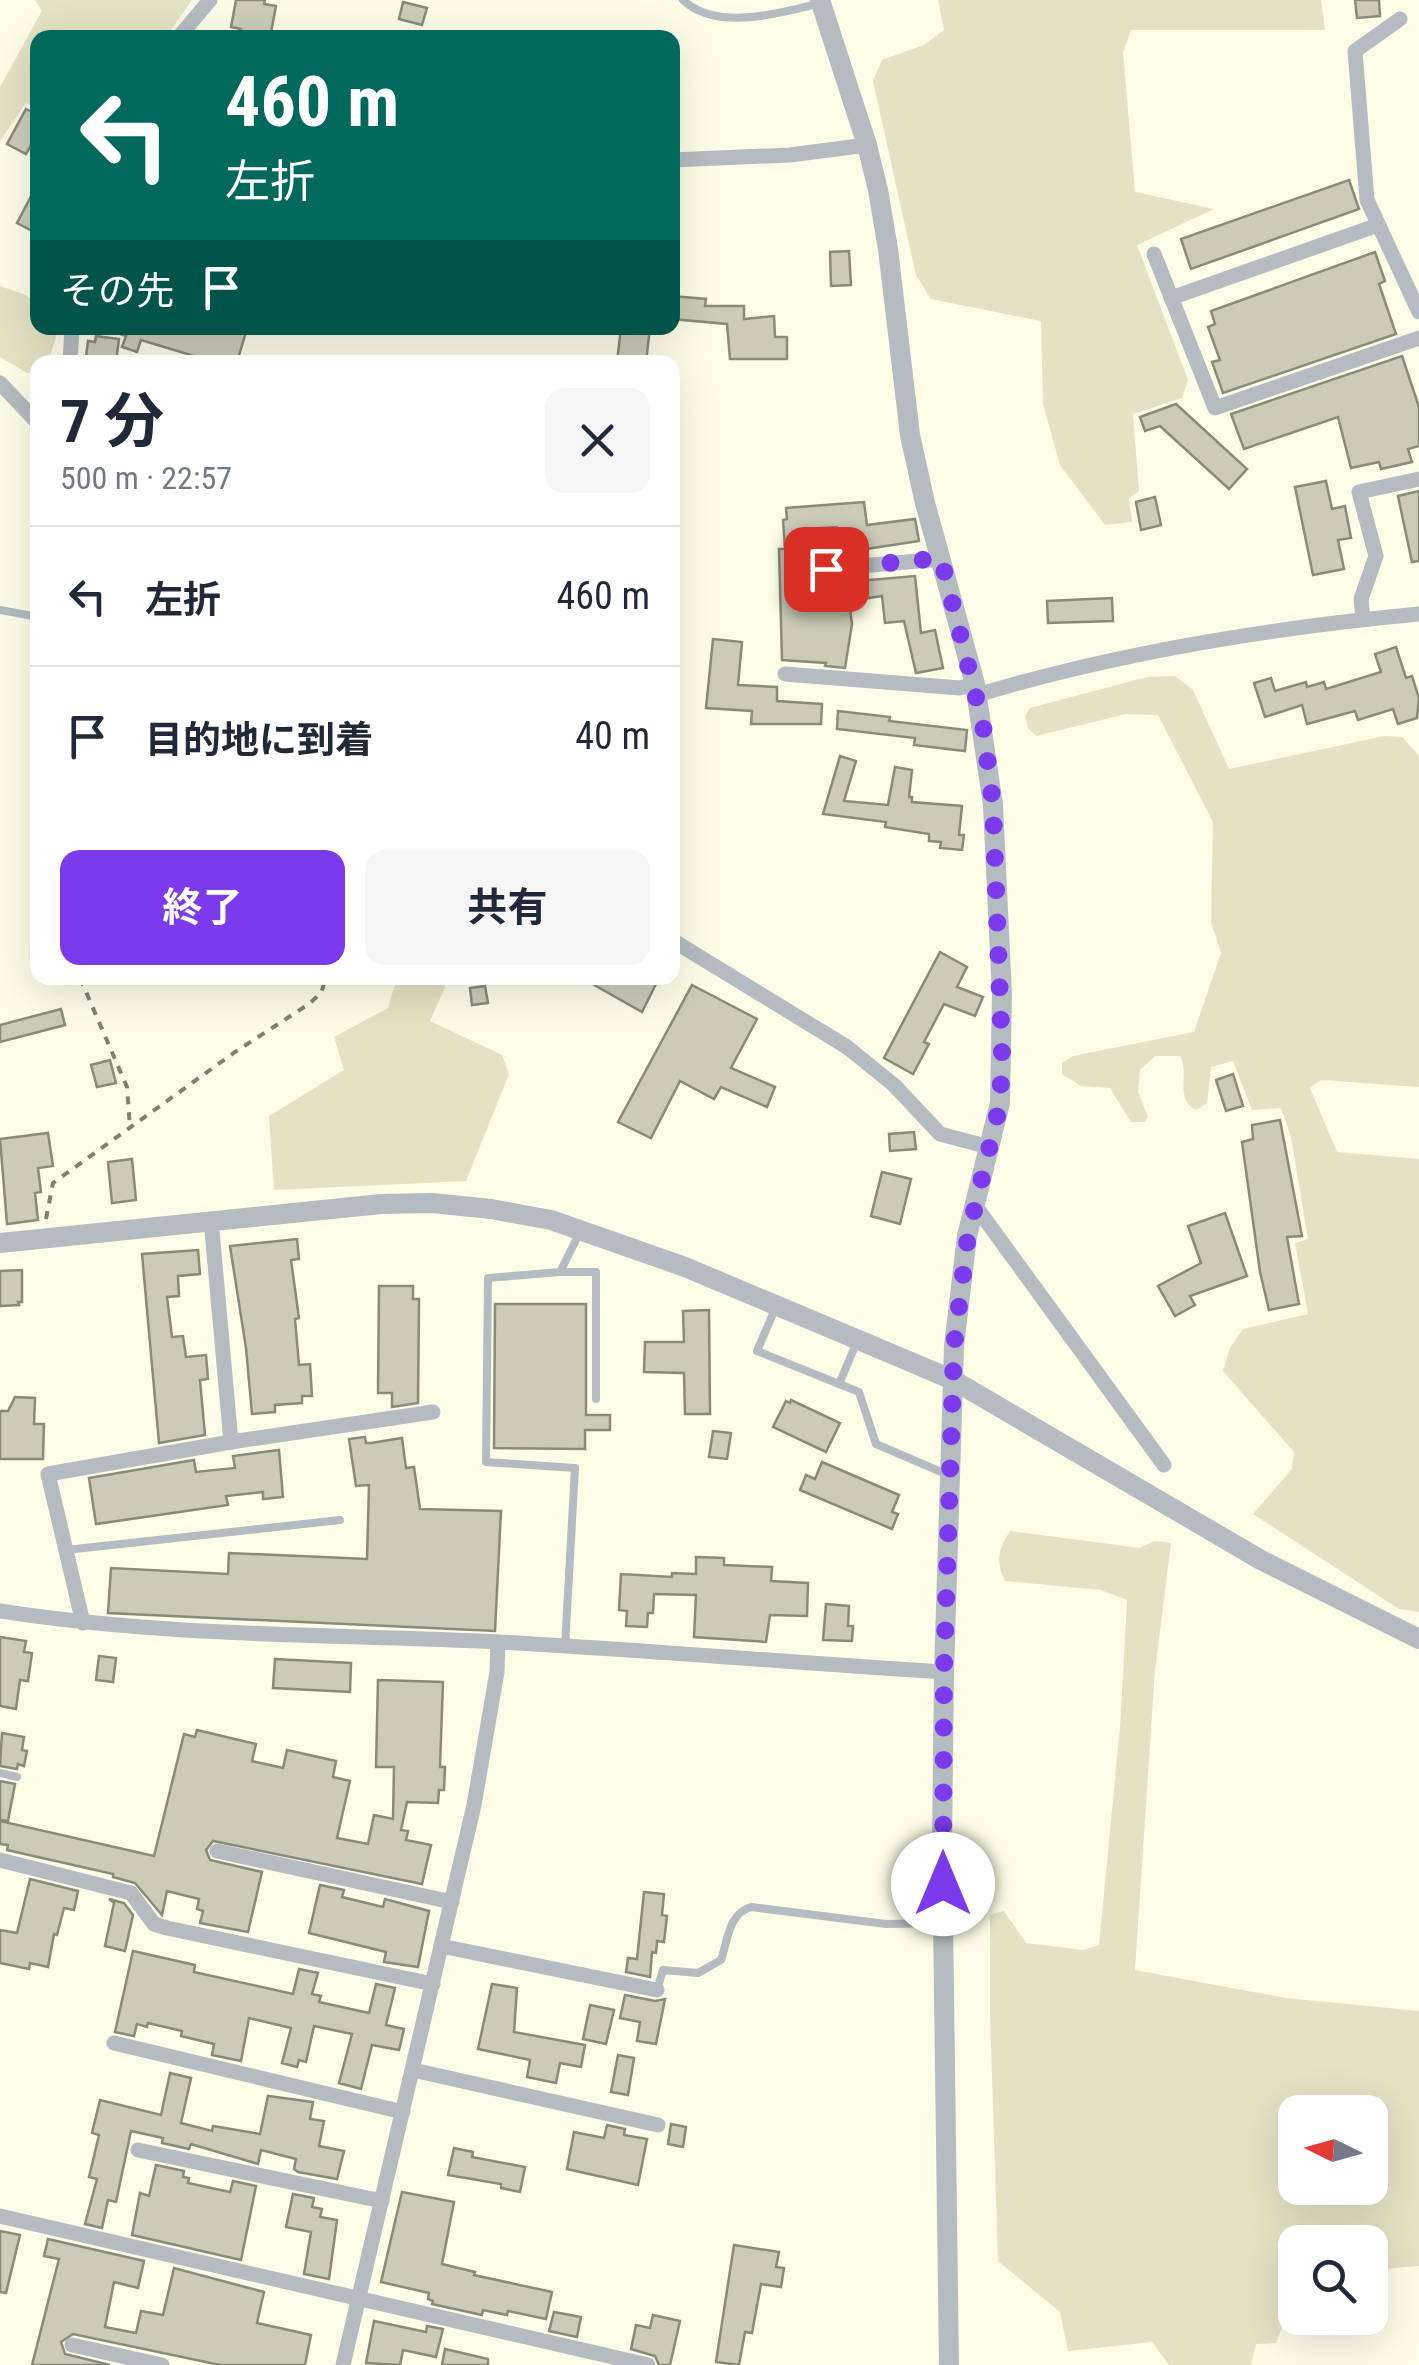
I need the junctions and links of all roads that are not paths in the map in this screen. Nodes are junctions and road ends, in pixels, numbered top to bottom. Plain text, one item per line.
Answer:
1 (210, 0) edge
2 (682, 0) edge
3 (821, 1) edge
4 (1400, 20) dead end
5 (185, 30) edge
6 (867, 145) junction
7 (680, 160) edge
8 (1378, 225) junction
9 (1154, 254) dead end
10 (1172, 298) junction
11 (1419, 312) edge
12 (1419, 338) edge
13 (0, 383) edge
14 (30, 415) edge
15 (1419, 479) edge
16 (941, 558) junction
17 (826, 569) dead end
18 (0, 610) edge
19 (1419, 614) edge
20 (30, 616) edge
21 (1363, 620) junction
22 (784, 674) dead end
23 (976, 690) junction
24 (680, 945) edge
25 (990, 1147) junction
26 (974, 1204) junction
27 (210, 1220) junction
28 (581, 1229) junction
29 (0, 1244) edge
30 (560, 1272) junction
31 (776, 1306) junction
32 (858, 1340) junction
33 (953, 1380) junction
34 (840, 1384) junction
35 (596, 1399) dead end
36 (434, 1412) dead end
37 (231, 1442) junction
38 (1164, 1465) dead end
39 (950, 1476) junction
40 (340, 1520) dead end
41 (66, 1550) junction
42 (0, 1611) edge
43 (83, 1623) junction
44 (1419, 1640) edge
45 (498, 1642) junction
46 (565, 1647) junction
47 (944, 1672) junction
48 (0, 1773) edge
49 (17, 1777) dead end
50 (217, 1851) dead end
51 (0, 1860) edge
52 (452, 1902) junction
53 (944, 1924) junction
54 (442, 1946) junction
55 (433, 1984) junction
56 (658, 1990) joint
57 (114, 2043) dead end
58 (412, 2070) junction
59 (403, 2112) junction
60 (658, 2126) dead end
61 (138, 2150) dead end
62 (382, 2202) junction
63 (0, 2216) edge
64 (359, 2299) junction
65 (72, 2345) dead end
66 (162, 2365) edge
67 (344, 2365) edge
68 (648, 2365) edge
69 (949, 2365) edge

1 - 5 street
2 - 3 lane
3 - 6 street
4 - 8 street
6 - 7 street
6 - 16 street
8 - 10 street
8 - 11 street
9 - 10 street
10 - 12 street
13 - 14 street
15 - 21 street
16 - 17 street
16 - 23 street
18 - 20 lane
19 - 21 street
21 - 23 street
22 - 23 street
23 - 25 street
24 - 25 street
25 - 26 street
26 - 33 street
26 - 38 street
27 - 28 street
27 - 29 street
27 - 37 street
28 - 30 lane
28 - 31 street
30 - 35 lane
30 - 46 lane
31 - 32 street
31 - 34 lane
32 - 33 street
32 - 34 lane
33 - 39 street
33 - 44 street
34 - 39 lane
36 - 37 street
37 - 41 street
39 - 47 street
40 - 41 lane
41 - 43 street
42 - 43 street
43 - 45 street
45 - 46 street
45 - 52 street
46 - 47 street
47 - 53 street
48 - 49 lane
50 - 52 street
51 - 55 street
52 - 54 street
53 - 56 lane
53 - 69 street
54 - 55 street
54 - 56 street
55 - 58 street
57 - 59 street
58 - 59 street
58 - 60 street
59 - 62 street
61 - 62 street
62 - 64 street
63 - 64 street
64 - 67 street
64 - 68 street
65 - 66 street

